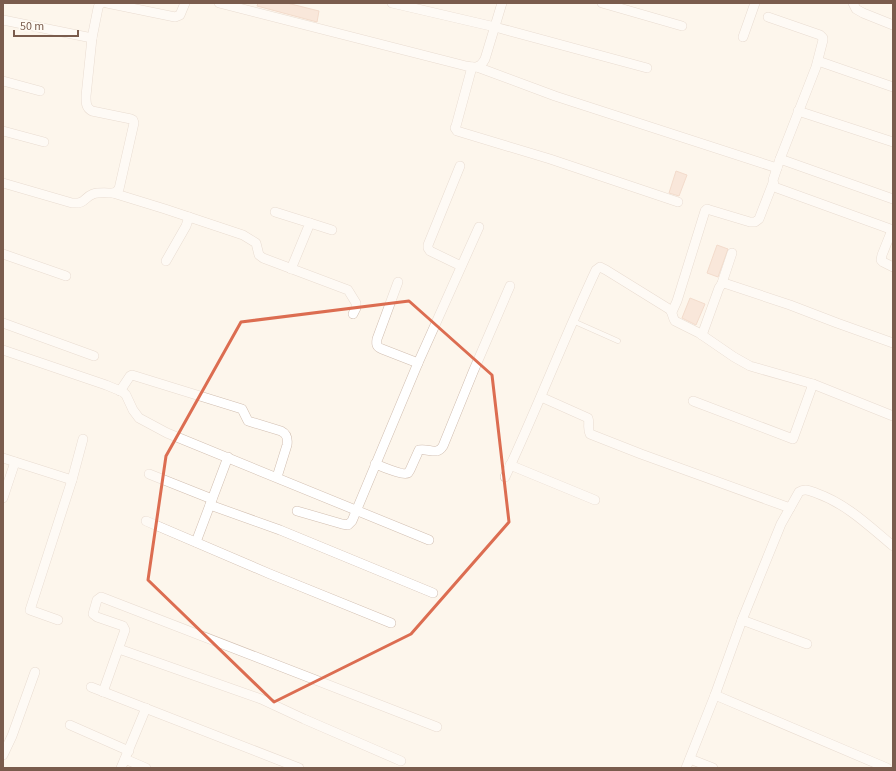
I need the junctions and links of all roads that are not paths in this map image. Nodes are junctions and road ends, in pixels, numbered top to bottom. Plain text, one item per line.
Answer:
1 (102, 3) edge
2 (107, 3) edge
3 (185, 3) edge
4 (219, 3) edge
5 (392, 3) edge
6 (502, 3) edge
7 (602, 3) edge
8 (756, 3) edge
9 (852, 3) edge
10 (768, 17) dead end
11 (3, 20) edge
12 (893, 25) edge
13 (682, 26) dead end
14 (495, 27) junction
15 (742, 37) dead end
16 (92, 38) junction
17 (818, 60) junction
18 (474, 67) junction
19 (647, 68) dead end
20 (3, 81) edge
21 (893, 87) edge
22 (40, 91) dead end
23 (798, 111) junction
24 (3, 131) edge
25 (44, 142) dead end
26 (893, 142) edge
27 (778, 164) junction
28 (460, 166) dead end
29 (3, 183) edge
30 (773, 183) junction
31 (113, 193) junction
32 (893, 199) edge
33 (678, 202) dead end
34 (275, 212) dead end
35 (189, 217) junction
36 (310, 223) junction
37 (478, 227) dead end
38 (332, 230) dead end
39 (892, 230) edge
40 (732, 253) dead end
41 (3, 254) edge
42 (166, 261) dead end
43 (461, 266) junction
44 (893, 267) edge
45 (291, 269) junction
46 (66, 276) dead end
47 (398, 282) dead end
48 (722, 283) junction
49 (510, 286) dead end
50 (672, 312) junction
51 (353, 314) dead end
52 (573, 321) junction
53 (3, 323) edge
54 (702, 335) junction
55 (618, 341) dead end
56 (893, 343) edge
57 (3, 350) edge
58 (94, 356) dead end
59 (418, 363) junction
60 (813, 384) junction
61 (120, 391) junction
62 (541, 397) junction
63 (693, 401) dead end
64 (893, 416) edge
65 (83, 439) dead end
66 (3, 458) edge
67 (228, 458) junction
68 (15, 462) junction
69 (375, 464) junction
70 (510, 465) junction
71 (149, 474) dead end
72 (277, 477) junction
73 (505, 477) dead end
74 (72, 480) junction
75 (3, 498) edge
76 (595, 500) dead end
77 (211, 502) junction
78 (790, 508) junction
79 (356, 510) junction
80 (297, 512) dead end
81 (146, 521) dead end
82 (429, 540) dead end
83 (196, 542) junction
84 (893, 546) edge
85 (433, 593) dead end
86 (58, 620) dead end
87 (742, 620) junction
88 (391, 623) dead end
89 (807, 644) dead end
90 (119, 649) junction
91 (35, 672) dead end
92 (91, 687) dead end
93 (103, 692) junction
94 (715, 695) junction
95 (146, 708) junction
96 (70, 725) dead end
97 (437, 727) dead end
98 (3, 732) edge
99 (12, 736) junction
100 (3, 755) edge
101 (127, 755) junction
102 (690, 759) junction
103 (401, 761) dead end
104 (121, 768) edge
105 (146, 768) edge
106 (299, 768) edge
107 (686, 768) edge
108 (713, 768) edge
109 (887, 768) edge

1 - 16 street
2 - 3 street
4 - 18 street
5 - 14 street
6 - 14 street
7 - 13 street
8 - 15 street
9 - 12 street
10 - 17 street
11 - 16 street
14 - 18 street
14 - 19 street
16 - 31 street
17 - 21 street
17 - 23 street
18 - 27 street
18 - 33 street
20 - 22 street
23 - 26 street
23 - 27 street
24 - 25 street
27 - 30 street
27 - 32 street
28 - 43 street
29 - 31 street
30 - 39 street
30 - 50 street
31 - 35 street
34 - 36 street
35 - 42 street
35 - 45 street
36 - 38 street
36 - 45 street
37 - 43 street
39 - 44 street
40 - 48 street
41 - 46 street
43 - 59 street
45 - 51 street
47 - 59 street
48 - 54 street
48 - 56 street
49 - 69 street
50 - 52 street
50 - 54 street
52 - 55 lane
52 - 62 street
53 - 58 street
54 - 60 street
57 - 61 street
59 - 69 street
60 - 63 street
60 - 64 street
61 - 67 street
61 - 72 street
62 - 70 street
62 - 78 street
65 - 74 street
66 - 68 street
67 - 72 street
67 - 77 street
68 - 74 street
68 - 75 street
69 - 79 street
70 - 73 street
70 - 76 street
71 - 77 street
72 - 79 street
74 - 86 street
77 - 83 street
77 - 85 street
78 - 84 street
78 - 87 street
79 - 80 street
79 - 82 street
81 - 83 street
83 - 88 street
87 - 89 street
87 - 94 street
90 - 93 street
90 - 97 street
90 - 103 street
91 - 99 street
92 - 93 street
93 - 95 street
94 - 102 street
94 - 109 street
95 - 101 street
95 - 106 street
96 - 101 street
98 - 99 street
99 - 100 street
101 - 104 street
101 - 105 street
102 - 107 street
102 - 108 street

